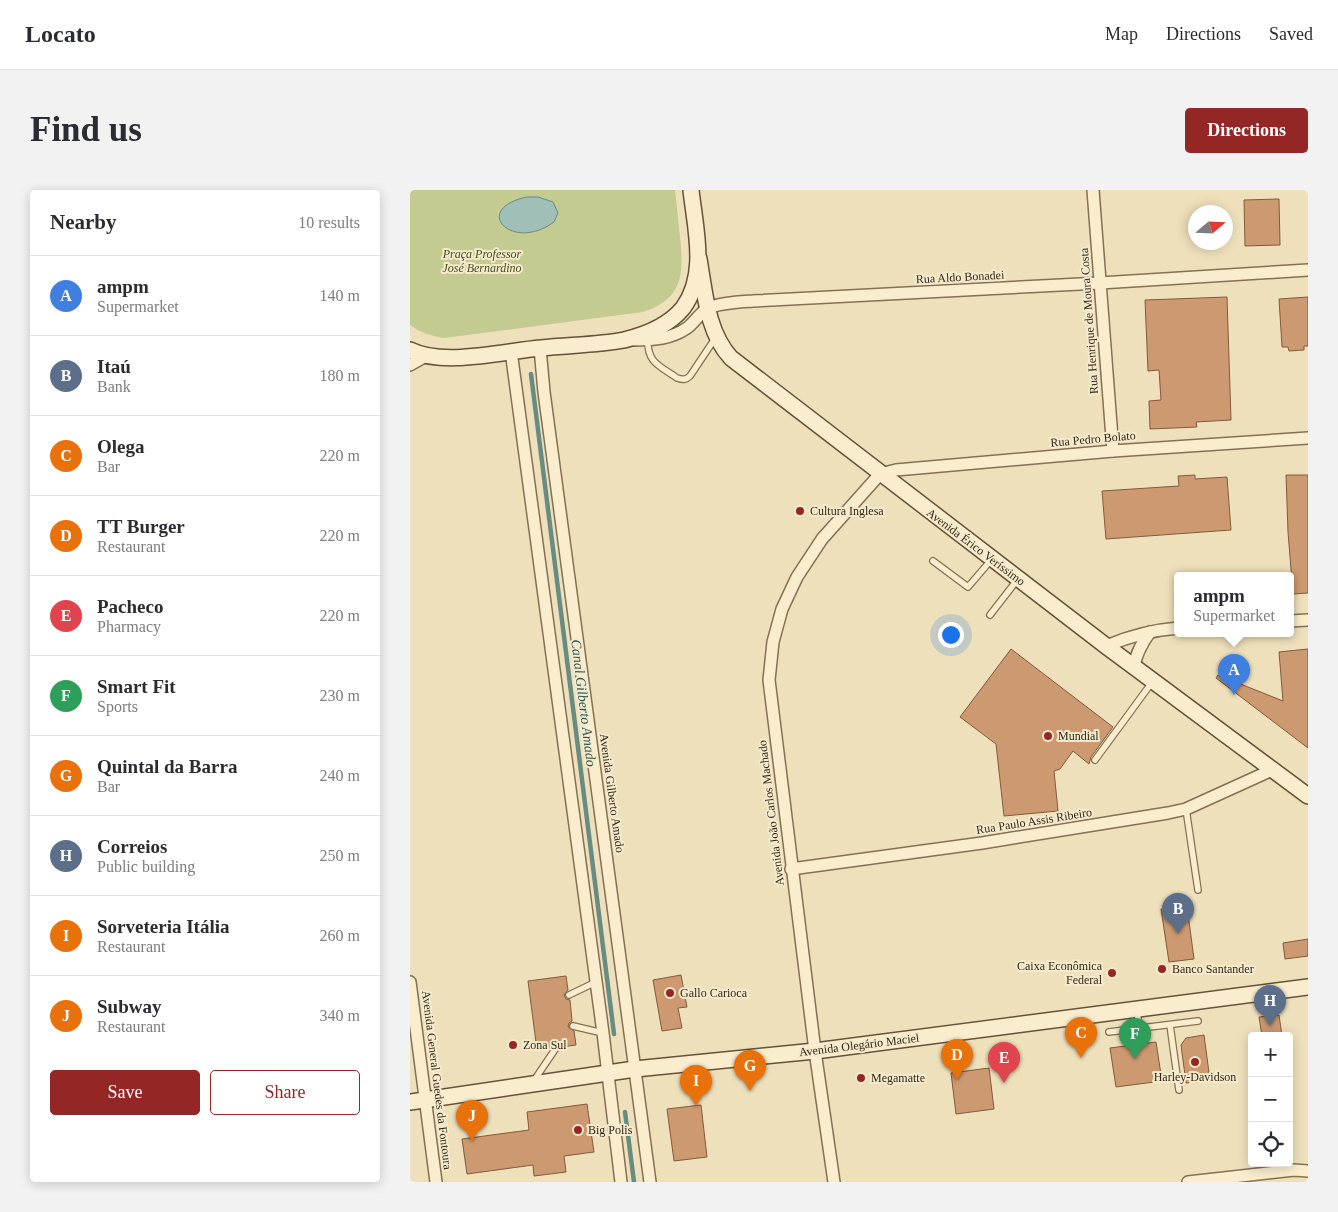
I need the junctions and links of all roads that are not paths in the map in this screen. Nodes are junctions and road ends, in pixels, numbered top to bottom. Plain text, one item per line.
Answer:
1 (691, 190) edge
2 (1093, 190) edge
3 (699, 260) junction
4 (1308, 270) edge
5 (1100, 283) junction
6 (707, 309) junction
7 (716, 337) junction
8 (623, 340) junction
9 (648, 340) junction
10 (540, 348) junction
11 (410, 350) edge
12 (511, 351) junction
13 (426, 356) junction
14 (410, 365) edge
15 (1308, 438) edge
16 (1113, 451) junction
17 (880, 474) junction
18 (992, 559) junction
19 (933, 561) dead end
20 (1018, 579) junction
21 (990, 615) dead end
22 (1308, 620) edge
23 (1294, 621) edge
24 (1174, 629) edge
25 (1150, 632) junction
26 (1106, 646) junction
27 (1134, 667) junction
28 (1153, 681) junction
29 (1095, 760) dead end
30 (1272, 770) junction
31 (1308, 796) edge
32 (1186, 808) junction
33 (791, 869) junction
34 (1198, 890) dead end
35 (410, 982) edge
36 (596, 982) junction
37 (1308, 987) edge
38 (569, 995) dead end
39 (1137, 1010) junction
40 (1198, 1021) dead end
41 (1170, 1025) junction
42 (573, 1026) dead end
43 (1139, 1028) junction
44 (1109, 1032) dead end
45 (603, 1033) junction
46 (556, 1048) dead end
47 (815, 1051) junction
48 (635, 1069) junction
49 (607, 1073) junction
50 (532, 1084) junction
51 (1178, 1090) dead end
52 (426, 1100) junction
53 (410, 1102) edge
54 (1308, 1171) edge
55 (436, 1182) edge
56 (621, 1182) edge
57 (650, 1182) edge
58 (834, 1182) edge
59 (1188, 1182) edge

1 - 3 main road
2 - 5 street, Rua Henrique de Moura Costa
3 - 6 main road, Avenida Érico Veríssimo
3 - 8 main road
4 - 5 street, Rua Aldo Bonadei
5 - 6 street, Rua Aldo Bonadei
5 - 16 street, Rua Henrique de Moura Costa
6 - 7 main road, Avenida Érico Veríssimo
6 - 9 street
7 - 9 lane
7 - 17 main road, Avenida Érico Veríssimo
8 - 9 street
8 - 10 main road
10 - 12 main road
10 - 48 street, Avenida Gilberto Amado
11 - 13 main road
12 - 13 main road
12 - 36 street
13 - 14 street
15 - 16 street, Rua Pedro Bolato
16 - 17 street, Rua Pedro Bolato
17 - 18 main road, Avenida Érico Veríssimo
17 - 33 street, Avenida João Carlos Machado
18 - 19 lane
18 - 20 main road, Avenida Érico Veríssimo
20 - 21 lane
20 - 26 main road, Avenida Érico Veríssimo
22 - 23 street
24 - 25 street
25 - 26 street
25 - 27 street
26 - 27 main road, Avenida Érico Veríssimo
27 - 28 main road, Avenida Érico Veríssimo
28 - 29 lane
28 - 30 main road, Avenida Érico Veríssimo
30 - 31 main road, Avenida Érico Veríssimo
30 - 32 street, Rua Paulo Assis Ribeiro
32 - 33 street, Rua Paulo Assis Ribeiro
32 - 34 lane
33 - 47 street, Avenida João Carlos Machado
35 - 52 street, Avenida General Guedes da Fontoura
36 - 38 lane
36 - 45 street
37 - 39 main road, Avenida Olegário Maciel
39 - 43 lane
39 - 47 main road, Avenida Olegário Maciel
40 - 41 lane
41 - 43 lane
41 - 51 lane
42 - 45 lane
43 - 44 lane
45 - 49 street
46 - 50 lane
47 - 48 main road, Avenida Olegário Maciel
47 - 58 street, Avenida João Carlos Machado
48 - 49 main road, Avenida Olegário Maciel
48 - 57 street, Avenida Gilberto Amado
49 - 50 main road, Avenida Olegário Maciel
49 - 56 street
50 - 52 main road, Avenida Olegário Maciel
52 - 53 main road, Avenida Olegário Maciel
52 - 55 street, Avenida General Guedes da Fontoura
54 - 59 street

